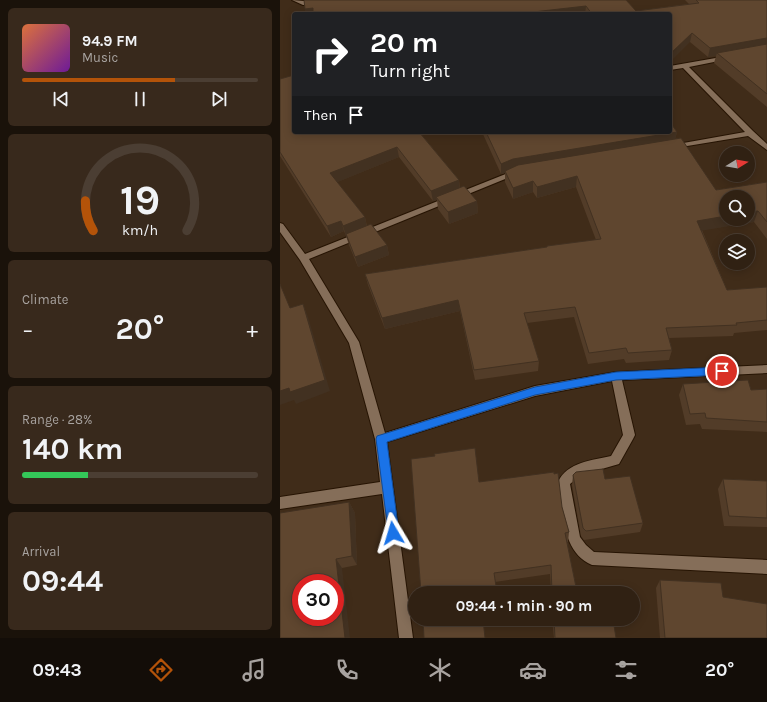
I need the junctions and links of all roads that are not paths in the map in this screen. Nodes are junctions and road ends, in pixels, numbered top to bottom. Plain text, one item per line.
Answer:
1 (295, 0) edge
2 (336, 0) edge
3 (737, 56) edge
4 (685, 66) junction
5 (672, 68) edge
6 (750, 133) junction
7 (664, 148) edge
8 (767, 148) edge
9 (524, 172) edge
10 (280, 226) edge
11 (303, 258) junction
12 (767, 369) edge
13 (616, 376) junction
14 (381, 439) junction
15 (388, 488) junction
16 (280, 503) edge
17 (767, 567) edge
18 (406, 638) edge

1 - 2 street
3 - 4 street
4 - 5 street
4 - 6 street
6 - 7 street
6 - 8 street
9 - 11 street
10 - 11 street
11 - 14 street
12 - 13 street
13 - 14 street
13 - 17 street
14 - 15 street
15 - 16 street
15 - 18 street

